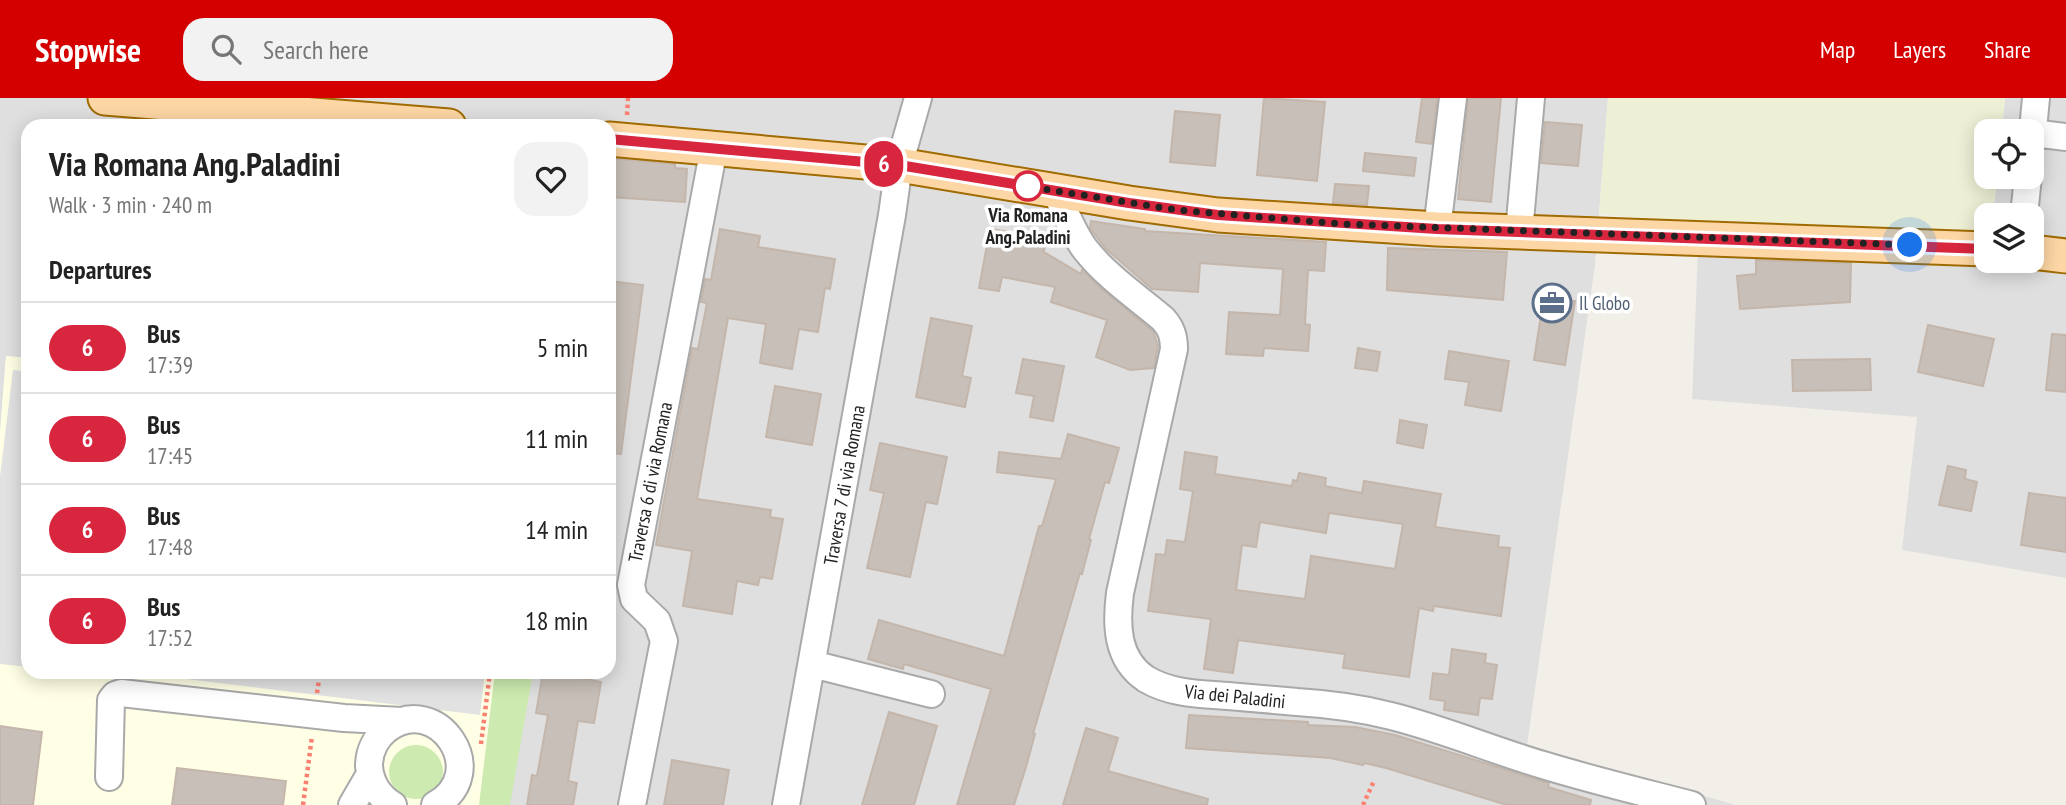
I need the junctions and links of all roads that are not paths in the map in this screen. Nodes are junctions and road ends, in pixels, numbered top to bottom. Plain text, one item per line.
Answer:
1 (105, 98) edge
2 (918, 98) edge
3 (1453, 98) edge
4 (1531, 98) edge
5 (2036, 98) edge
6 (296, 105) edge
7 (398, 119) edge
8 (2034, 119) edge
9 (2044, 134) edge
10 (2066, 137) edge
11 (616, 140) edge
12 (714, 148) junction
13 (899, 165) junction
14 (1055, 191) junction
15 (1437, 229) junction
16 (1519, 232) junction
17 (1974, 249) edge
18 (2044, 253) edge
19 (2066, 256) edge
20 (813, 664) junction
21 (931, 694) dead end
22 (344, 718) junction
23 (402, 721) junction
24 (376, 741) junction
25 (370, 774) junction
26 (108, 777) dead end
27 (455, 794) edge
28 (1616, 795) edge
29 (352, 805) edge
30 (393, 805) edge
31 (435, 805) edge
32 (632, 805) edge
33 (786, 805) edge
34 (1692, 805) edge

1 - 6 main road
2 - 13 street, Traversa 7 di via Romana
3 - 15 street
4 - 16 street
5 - 8 street
6 - 7 main road
9 - 10 street
11 - 12 main road
12 - 13 main road
12 - 32 street, Traversa 6 di via Romana
13 - 14 main road
13 - 20 street, Traversa 7 di via Romana
14 - 15 main road
14 - 28 street, Via dei Paladini
15 - 16 main road
16 - 17 main road
18 - 19 main road
20 - 21 street
20 - 33 street, Traversa 7 di via Romana
22 - 23 street
22 - 24 street
22 - 26 street
23 - 24 street
23 - 27 street
24 - 25 street
25 - 29 street
25 - 30 street
27 - 31 street
28 - 34 street, Via dei Paladini

